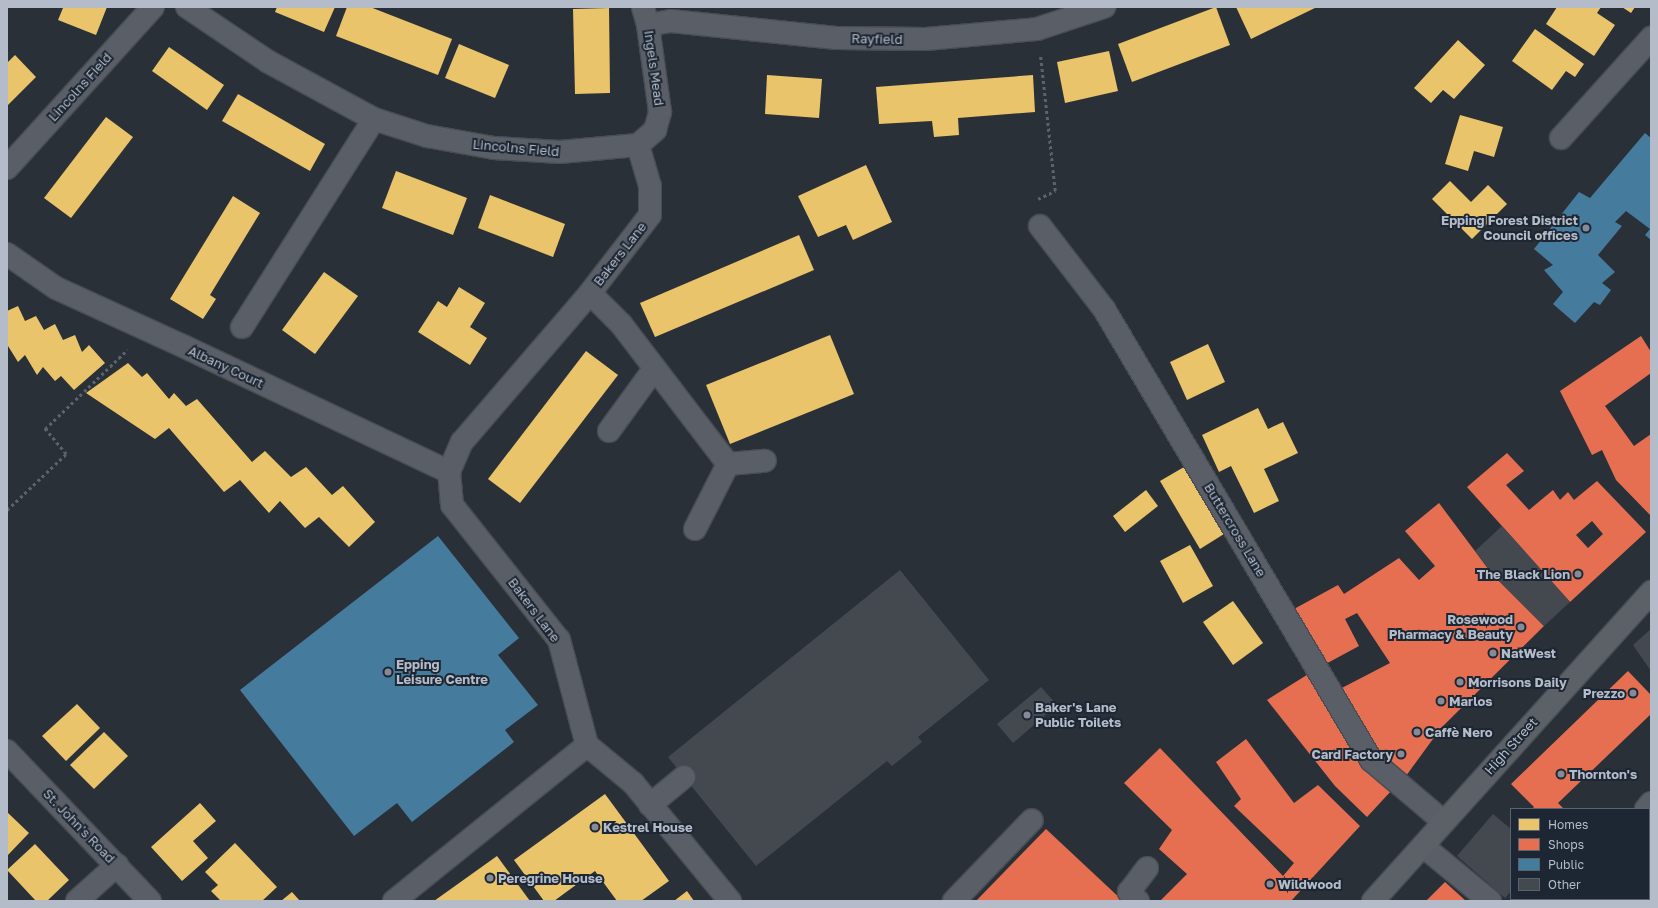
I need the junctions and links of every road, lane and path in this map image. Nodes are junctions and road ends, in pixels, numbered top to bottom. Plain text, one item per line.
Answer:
1 (153, 7) edge
2 (187, 7) edge
3 (1104, 7) edge
4 (1061, 15) edge
5 (645, 16) edge
6 (1037, 30) junction
7 (1651, 38) edge
8 (374, 119) junction
9 (1561, 138) dead end
10 (638, 144) junction
11 (7, 168) edge
12 (1040, 226) joint
13 (7, 254) edge
14 (590, 293) junction
15 (242, 327) dead end
16 (148, 330) junction
17 (654, 369) junction
18 (609, 431) dead end
19 (765, 461) dead end
20 (728, 464) junction
21 (449, 472) junction
22 (7, 510) edge
23 (695, 529) dead end
24 (1651, 592) edge
25 (586, 745) junction
26 (7, 751) edge
27 (684, 777) dead end
28 (650, 804) junction
29 (1032, 820) dead end
30 (1443, 821) junction
31 (1423, 846) junction
32 (117, 865) junction
33 (1147, 868) dead end
34 (77, 901) edge
35 (150, 901) edge
36 (394, 901) edge
37 (730, 901) edge
38 (954, 901) edge
39 (1138, 901) edge
40 (1373, 901) edge
41 (1490, 901) edge

1 - 11 street, Lincolns Field
2 - 8 street, Lincolns Field
3 - 4 street, Rayfield
4 - 6 street, Rayfield
5 - 6 street, Rayfield
5 - 10 street, Ingels Mead
6 - 12 path
7 - 9 street
8 - 10 street, Lincolns Field
8 - 15 street
10 - 14 street, Bakers Lane
12 - 30 street, Buttercross Lane
13 - 16 street, Albany Court
14 - 17 street, Bakers Lane
14 - 21 street, Bakers Lane
16 - 21 street, Albany Court
16 - 22 path
17 - 18 street
17 - 20 street, Bakers Lane
19 - 20 street
20 - 23 street
21 - 25 street, Bakers Lane
24 - 30 main road, High Street
25 - 28 street
25 - 36 street
26 - 32 street, St. John's Road
27 - 28 street
28 - 37 street
29 - 38 street
30 - 31 main road, High Street
31 - 40 main road, High Street
31 - 41 street
32 - 34 street
32 - 35 street, St. John's Road
33 - 39 street

